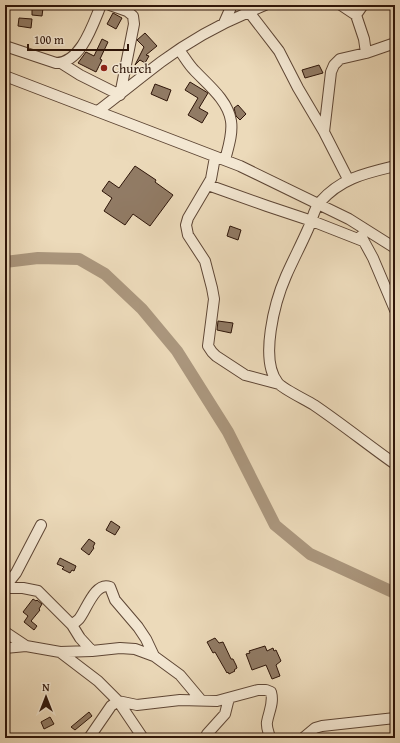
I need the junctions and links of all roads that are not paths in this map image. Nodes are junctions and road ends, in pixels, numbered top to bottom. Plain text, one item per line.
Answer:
1 (101, 5) edge
2 (110, 5) edge
3 (232, 5) edge
4 (265, 5) edge
5 (341, 5) edge
6 (363, 5) edge
7 (247, 8) edge
8 (356, 15) junction
9 (224, 23) junction
10 (395, 43) edge
11 (5, 46) edge
12 (179, 50) junction
13 (366, 53) junction
14 (61, 63) junction
15 (5, 76) edge
16 (120, 95) junction
17 (98, 111) junction
18 (324, 132) junction
19 (220, 158) junction
20 (395, 166) edge
21 (348, 180) junction
22 (208, 185) junction
23 (319, 203) junction
24 (312, 221) junction
25 (356, 223) junction
26 (363, 241) junction
27 (395, 248) edge
28 (395, 310) edge
29 (279, 384) junction
30 (395, 464) edge
31 (41, 525) dead end
32 (5, 588) edge
33 (72, 625) junction
34 (5, 632) edge
35 (26, 646) junction
36 (5, 648) edge
37 (92, 651) junction
38 (60, 652) junction
39 (154, 656) junction
40 (229, 698) junction
41 (201, 700) junction
42 (118, 701) junction
43 (395, 718) edge
44 (89, 738) edge
45 (143, 738) edge
46 (206, 738) edge
47 (270, 738) edge
48 (304, 738) edge

1 - 14 street
2 - 16 street
3 - 9 street
4 - 7 street
5 - 8 street
6 - 8 street
7 - 9 street
7 - 18 street
8 - 13 street
9 - 12 street
10 - 13 street
11 - 14 street
12 - 16 street
12 - 19 street
13 - 18 street
14 - 16 street
15 - 17 street
16 - 17 street
17 - 19 street
18 - 21 street
19 - 22 street
19 - 23 street
20 - 21 street
21 - 23 street
22 - 24 street
22 - 29 street
23 - 24 street
23 - 25 street
24 - 26 street
24 - 29 street
25 - 26 street
25 - 27 street
26 - 28 street
29 - 30 street
31 - 32 street
32 - 33 street
33 - 37 street
33 - 39 street
34 - 35 street
35 - 36 street
35 - 38 street
37 - 38 street
37 - 39 street
38 - 42 street
39 - 41 street
40 - 41 street
40 - 46 street
40 - 47 street
41 - 42 street
42 - 44 street
42 - 45 street
43 - 48 street

